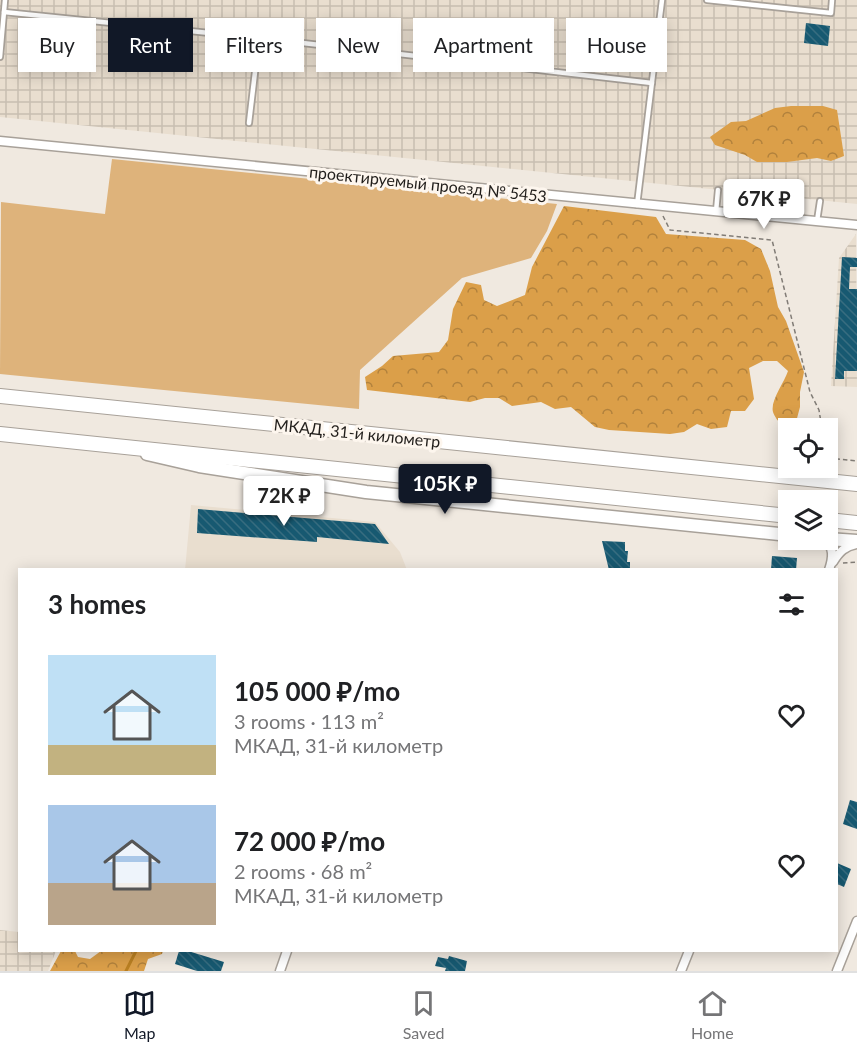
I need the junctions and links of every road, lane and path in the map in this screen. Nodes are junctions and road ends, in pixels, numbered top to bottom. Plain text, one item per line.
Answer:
1 (5, 0) edge
2 (662, 0) edge
3 (707, 0) edge
4 (832, 0) edge
5 (4, 12) junction
6 (205, 32) edge
7 (304, 43) edge
8 (0, 57) edge
9 (255, 72) edge
10 (652, 83) junction
11 (249, 123) dead end
12 (0, 141) edge
13 (718, 190) dead end
14 (820, 201) dead end
15 (637, 205) junction
16 (659, 207) junction
17 (716, 212) junction
18 (818, 221) junction
19 (857, 225) edge
20 (0, 396) edge
21 (820, 418) edge
22 (0, 434) edge
23 (108, 446) junction
24 (838, 459) edge
25 (857, 461) edge
26 (857, 484) edge
27 (778, 515) edge
28 (838, 521) edge
29 (857, 523) edge
30 (778, 534) edge
31 (838, 540) edge
32 (857, 543) edge
33 (832, 550) edge
34 (830, 567) edge
35 (857, 921) edge
36 (287, 952) edge
37 (689, 952) edge
38 (280, 971) edge
39 (681, 971) edge
40 (837, 971) edge

1 - 5 lane
2 - 10 lane
3 - 4 lane
5 - 6 lane
5 - 8 lane
7 - 10 lane
9 - 11 lane
10 - 15 lane
12 - 15 street, проектируемый проезд № 5453
13 - 17 lane
14 - 18 lane
15 - 16 street, проектируемый проезд № 5453
16 - 17 street, проектируемый проезд № 5453
16 - 21 path
17 - 18 street, проектируемый проезд № 5453
18 - 19 street, проектируемый проезд № 5453
20 - 26 highway, МКАД, 31-й километр
22 - 23 highway
23 - 27 highway
23 - 30 main road
24 - 25 path
28 - 29 highway
31 - 32 main road
32 - 34 street
33 - 34 street
35 - 40 street
36 - 38 street
37 - 39 street

